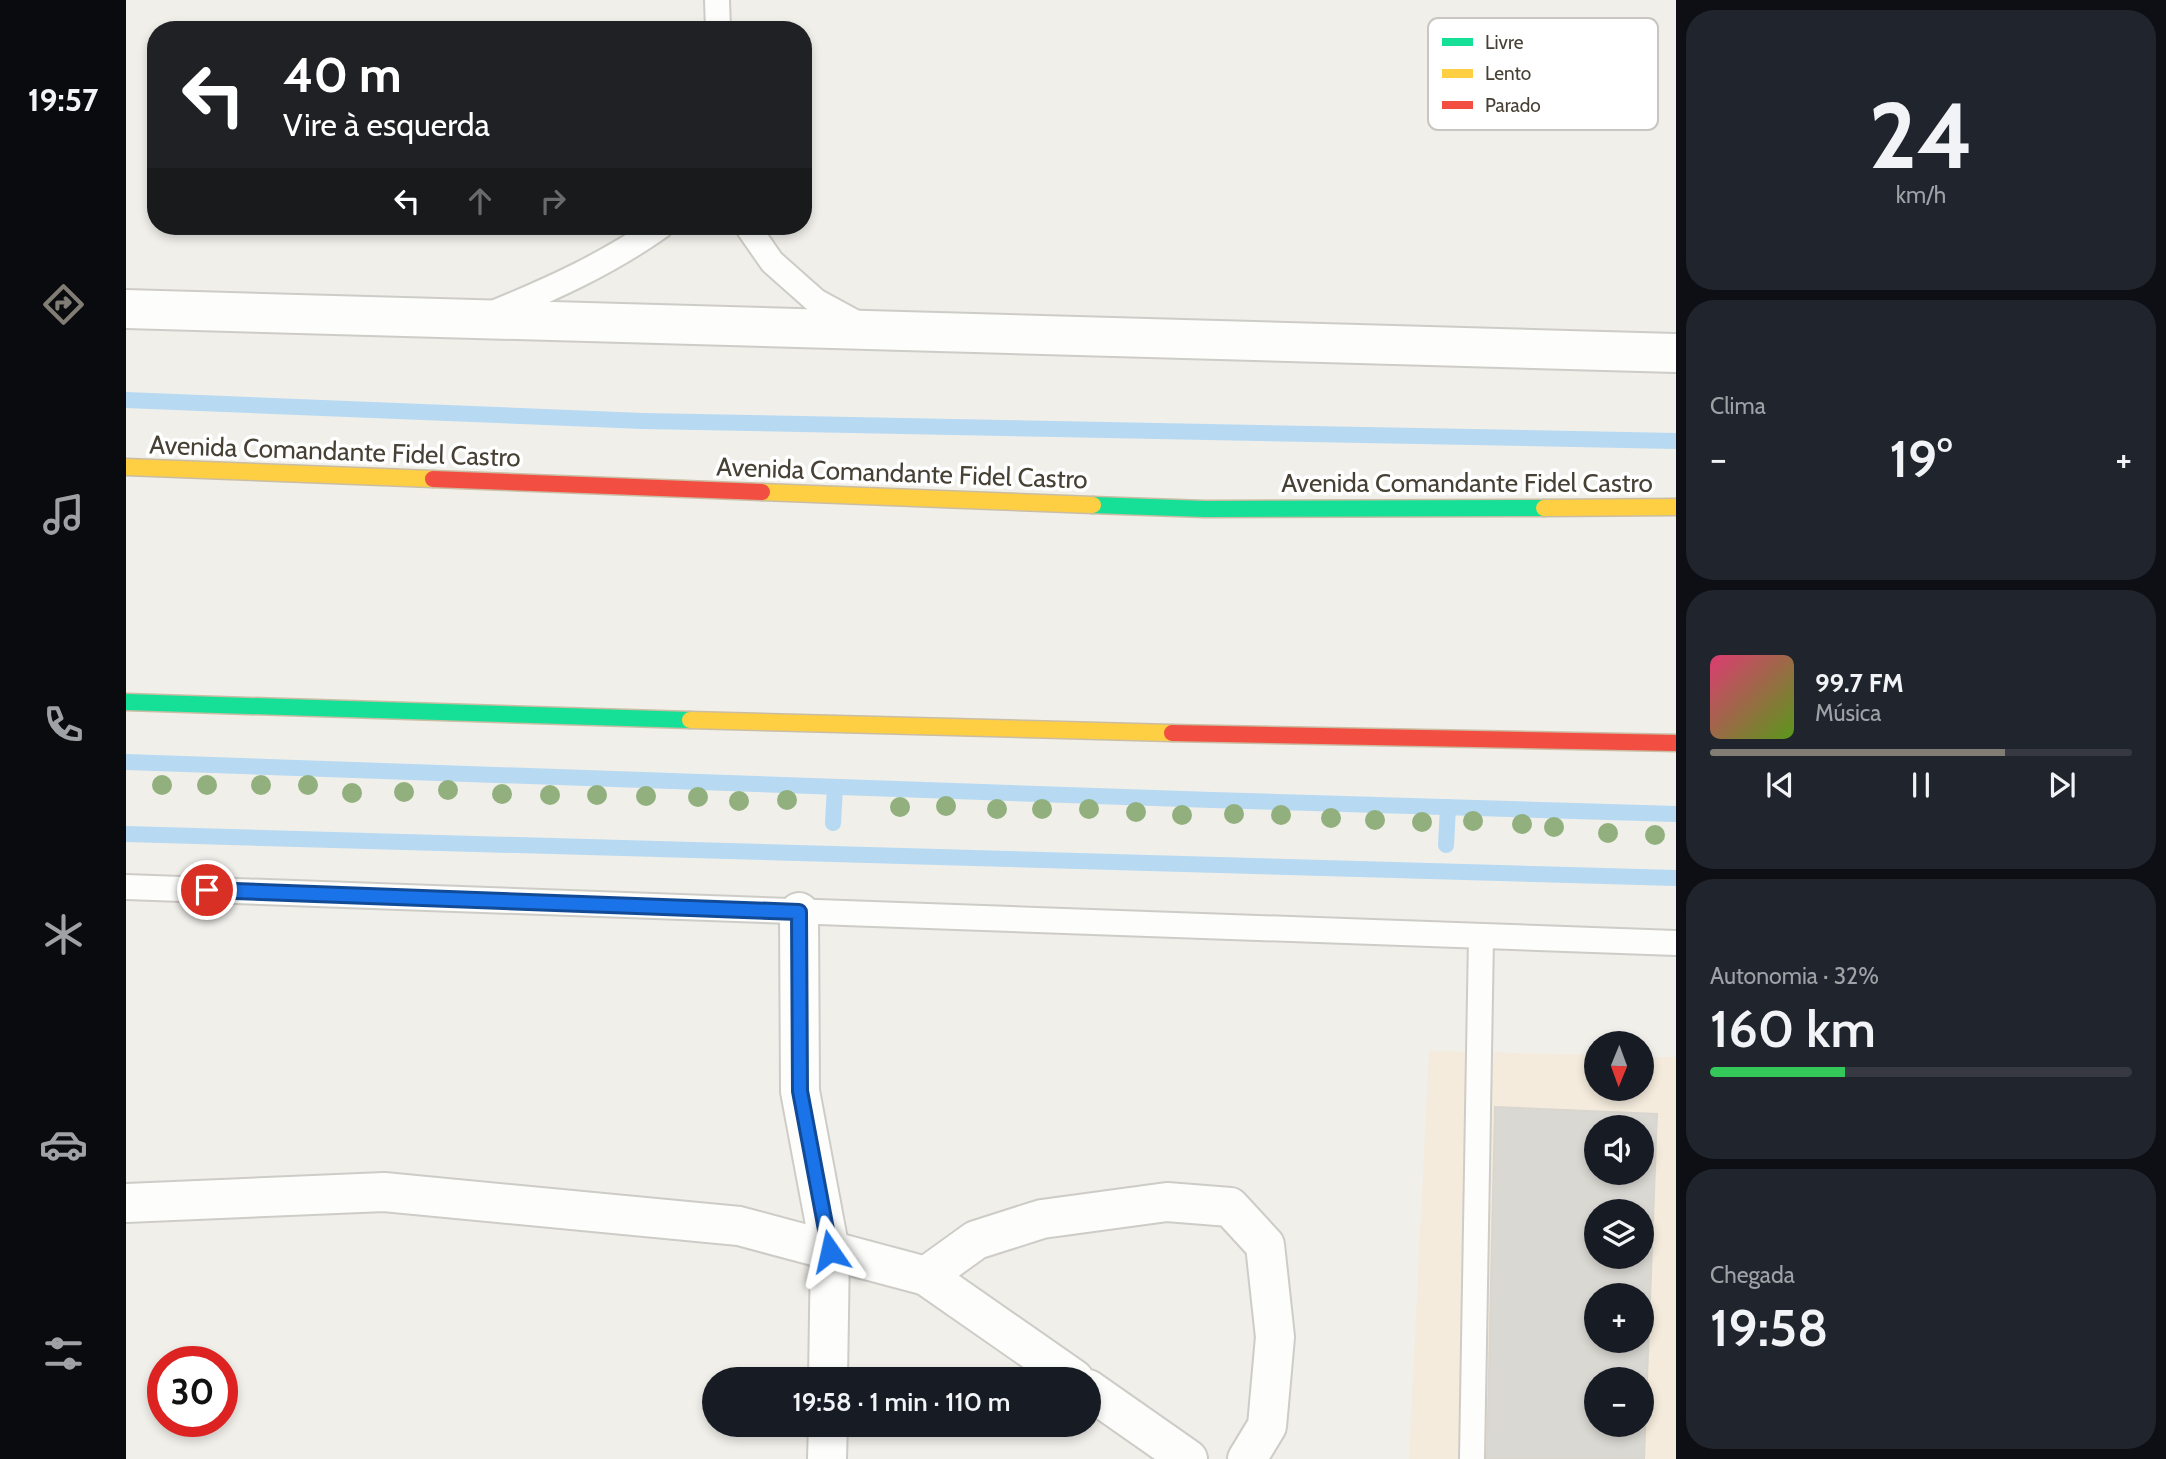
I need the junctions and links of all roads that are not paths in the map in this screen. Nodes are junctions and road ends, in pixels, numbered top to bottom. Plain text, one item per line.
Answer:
1 (717, 0) edge
2 (718, 21) edge
3 (648, 235) edge
4 (753, 235) edge
5 (126, 309) edge
6 (479, 319) junction
7 (869, 329) junction
8 (1676, 353) edge
9 (126, 467) edge
10 (1676, 507) edge
11 (126, 702) edge
12 (1676, 743) edge
13 (126, 887) edge
14 (799, 912) junction
15 (1481, 937) junction
16 (1676, 943) edge
17 (126, 1203) edge
18 (830, 1251) junction
19 (926, 1276) junction
20 (828, 1367) edge
21 (1057, 1367) edge
22 (1101, 1398) edge
23 (828, 1437) edge
24 (827, 1459) edge
25 (1188, 1459) edge
26 (1247, 1459) edge
27 (1472, 1459) edge

1 - 2 lane
3 - 6 lane
4 - 7 lane
5 - 6 street
6 - 7 street
7 - 8 street
9 - 10 highway, Avenida Comandante Fidel Castro
11 - 12 highway
13 - 14 lane
14 - 15 lane
14 - 18 street
15 - 16 lane
15 - 27 lane
17 - 18 street
18 - 19 street
18 - 20 street
19 - 21 street
19 - 26 street
22 - 25 street
23 - 24 street

